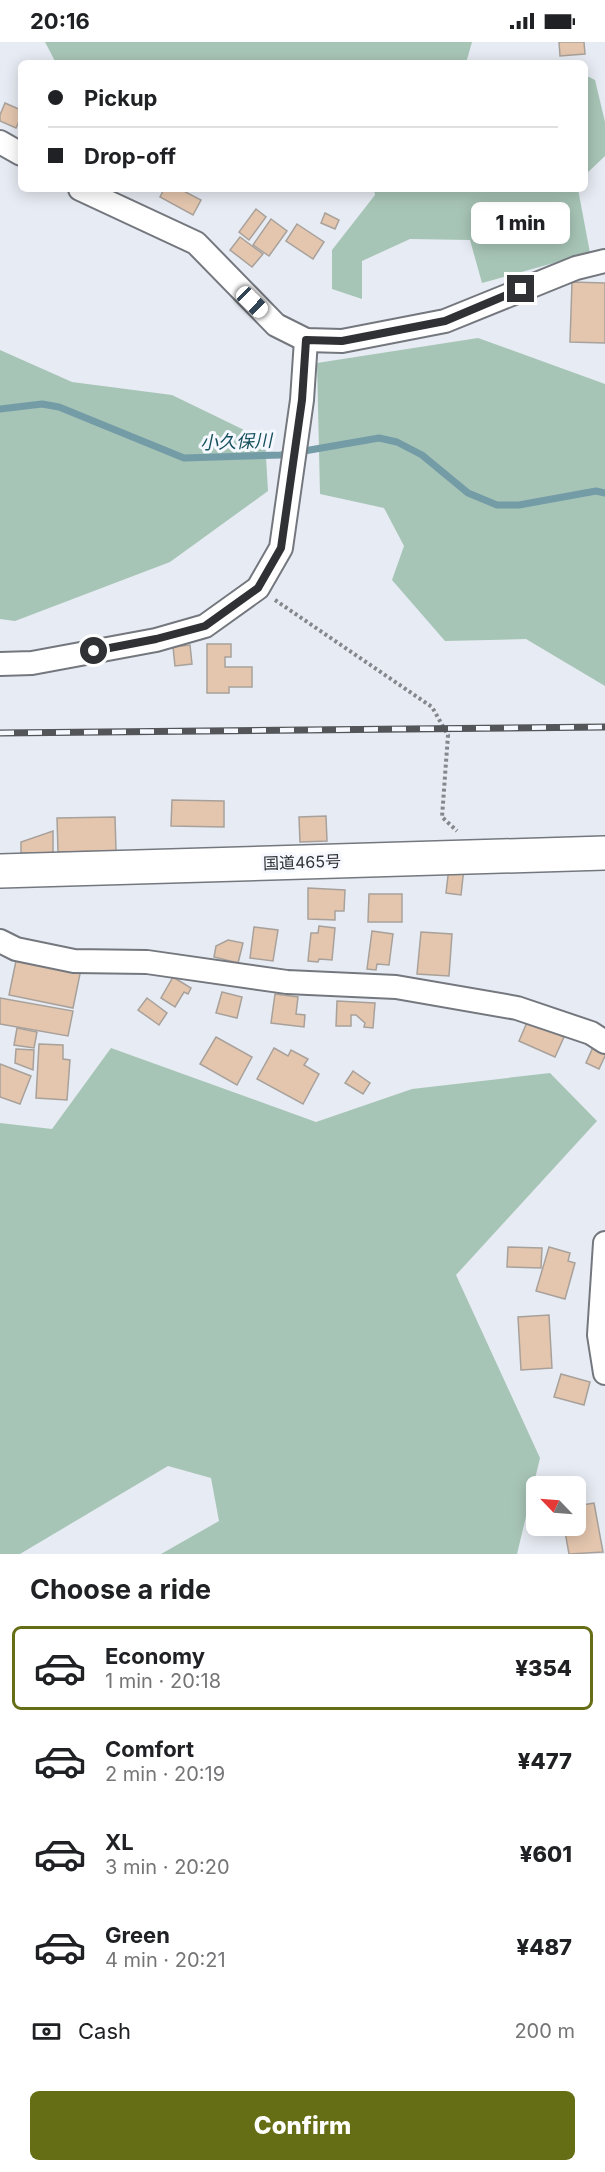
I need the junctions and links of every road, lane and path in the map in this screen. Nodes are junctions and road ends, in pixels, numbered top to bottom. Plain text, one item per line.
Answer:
1 (0, 142) edge
2 (18, 152) edge
3 (86, 192) edge
4 (605, 261) edge
5 (306, 340) junction
6 (258, 588) junction
7 (0, 664) edge
8 (605, 853) edge
9 (484, 856) junction
10 (0, 871) edge
11 (0, 941) edge
12 (605, 1042) edge
13 (605, 1243) edge
14 (605, 1373) edge

1 - 2 street
3 - 5 street
4 - 5 street
5 - 6 street
6 - 7 street
6 - 9 path
8 - 9 highway, 国道465号
9 - 10 highway, 国道465号
11 - 12 street
13 - 14 street

